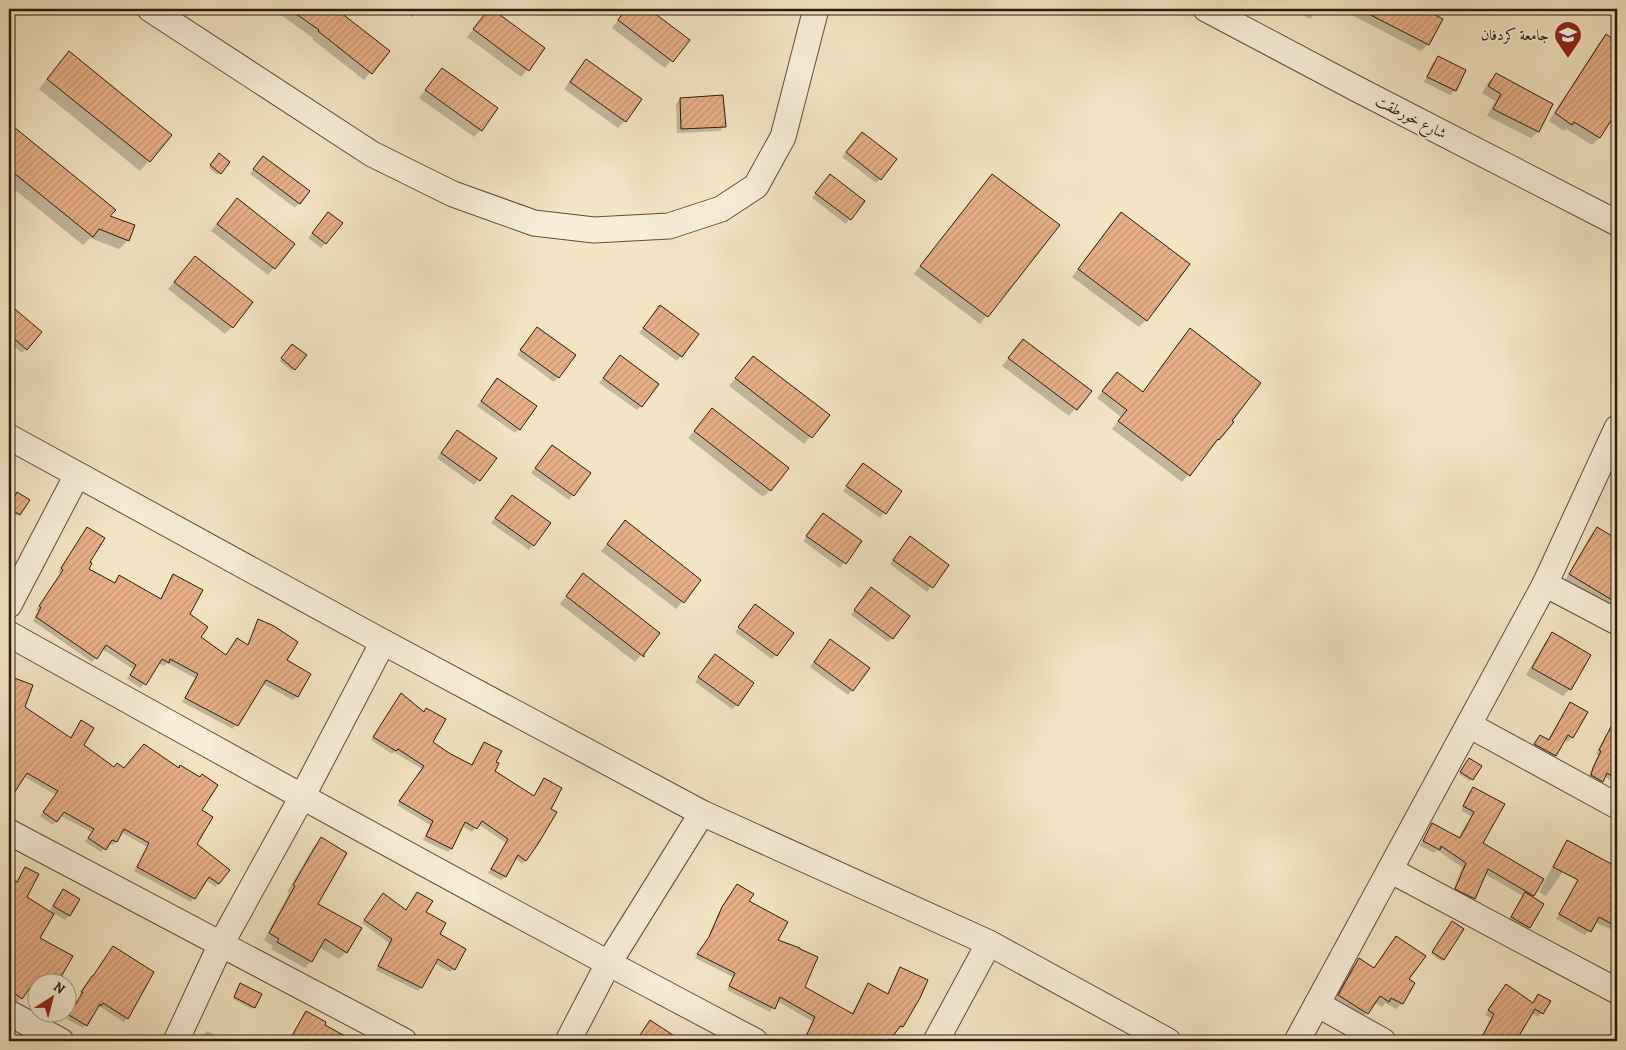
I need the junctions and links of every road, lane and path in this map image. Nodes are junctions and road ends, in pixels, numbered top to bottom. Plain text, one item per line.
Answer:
1 (150, 9) edge
2 (816, 9) edge
3 (1206, 9) edge
4 (1617, 223) edge
5 (9, 437) edge
6 (1615, 438) edge
7 (77, 475) junction
8 (1545, 584) junction
9 (9, 605) edge
10 (1617, 622) edge
11 (9, 634) edge
12 (383, 642) junction
13 (1468, 725) junction
14 (302, 798) junction
15 (1617, 806) edge
16 (702, 812) junction
17 (9, 832) edge
18 (1390, 870) junction
19 (989, 943) junction
20 (221, 944) junction
21 (608, 964) junction
22 (1617, 991) edge
23 (1317, 1004) junction
24 (9, 1013) edge
25 (60, 1041) edge
26 (176, 1041) edge
27 (404, 1041) edge
28 (568, 1041) edge
29 (754, 1041) edge
30 (936, 1041) edge
31 (1168, 1041) edge
32 (1297, 1041) edge
33 (1383, 1041) edge

1 - 2 street
3 - 4 street, شارع خورطقت
5 - 7 street
6 - 8 street
7 - 9 street
7 - 12 street
8 - 10 street
8 - 13 street
11 - 14 street
12 - 14 street
12 - 16 street
13 - 15 street
13 - 18 street
14 - 20 street
14 - 21 street
16 - 19 street
16 - 21 street
17 - 20 street
18 - 22 street
18 - 23 street
19 - 30 street
19 - 31 street
20 - 26 street
20 - 27 street
21 - 28 street
21 - 29 street
23 - 32 street
23 - 33 street
24 - 25 street

